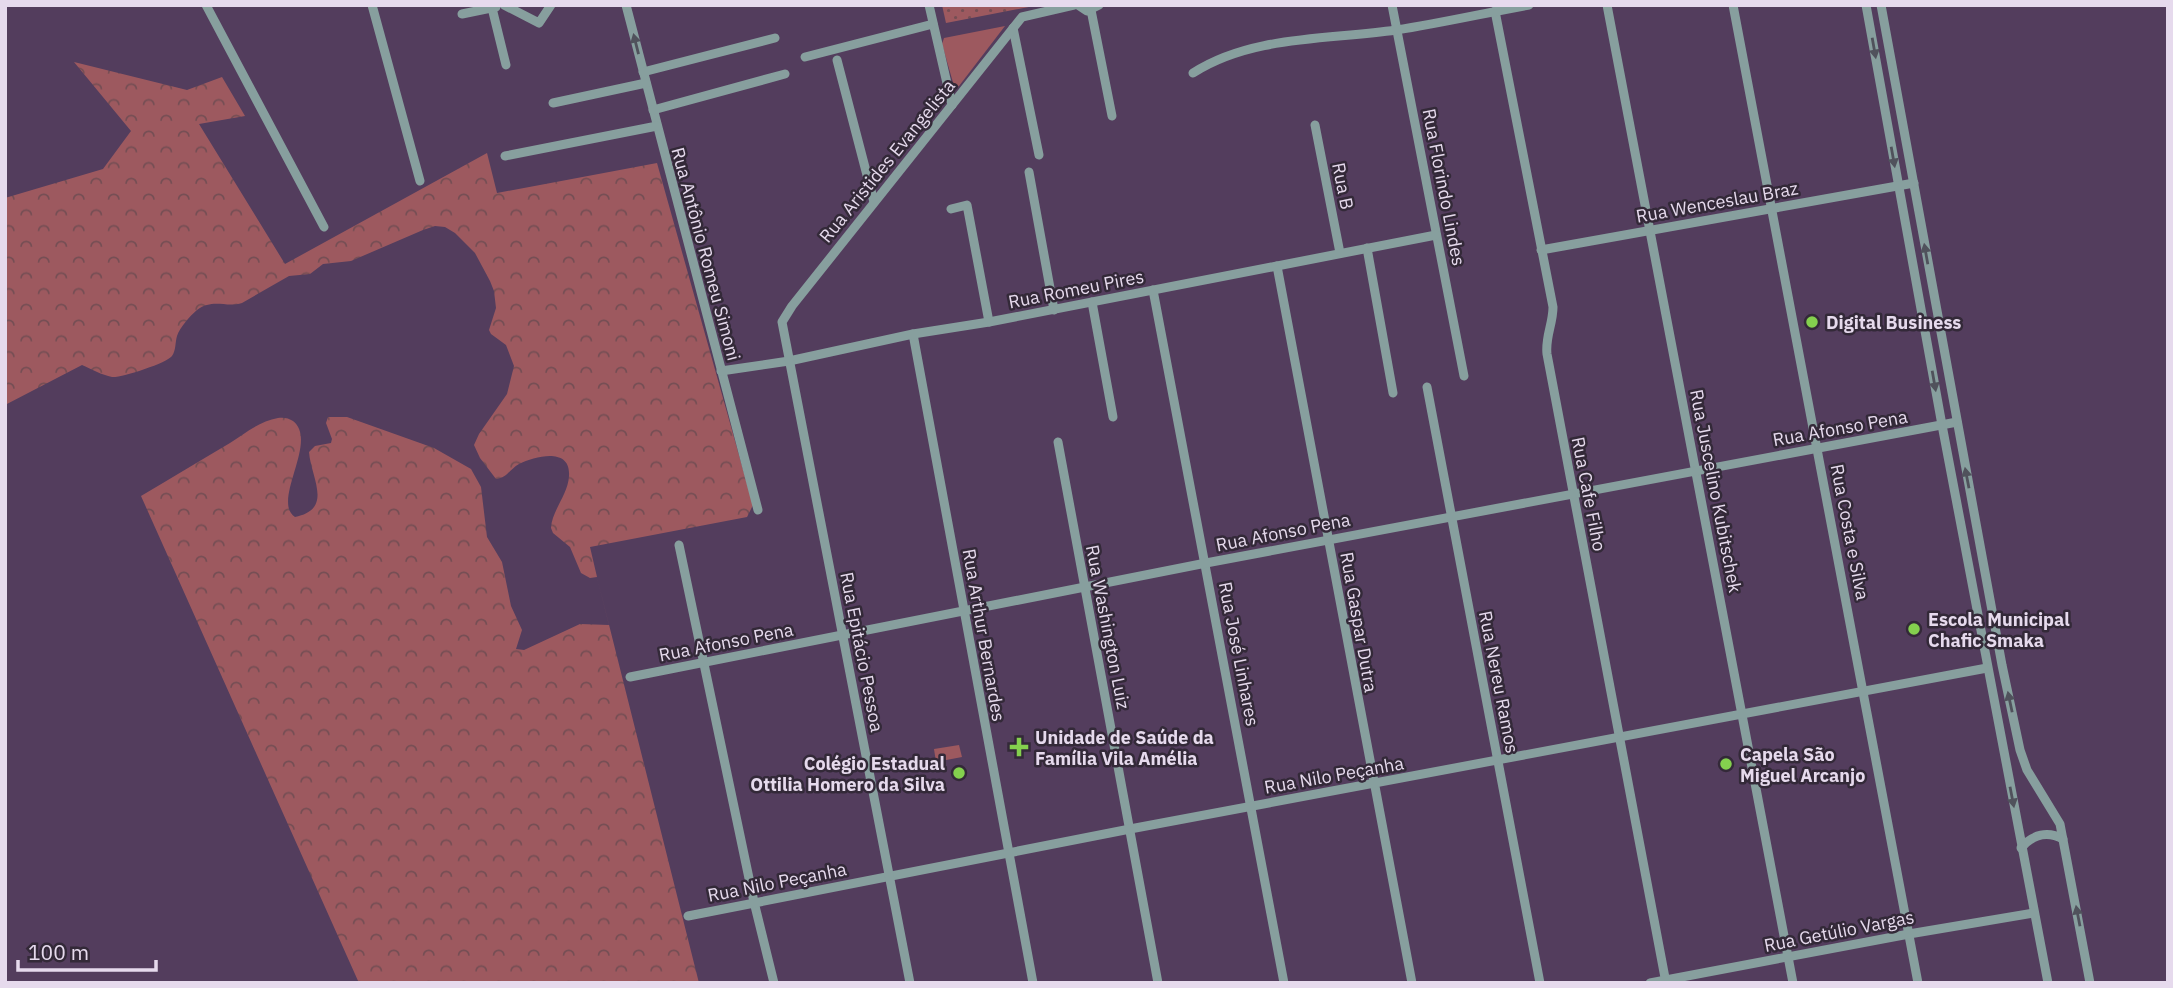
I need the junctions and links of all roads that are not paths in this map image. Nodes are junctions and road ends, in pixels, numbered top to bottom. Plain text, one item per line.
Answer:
1 (206, 5) edge
2 (372, 5) edge
3 (505, 5) edge
4 (551, 5) edge
5 (626, 5) edge
6 (929, 5) edge
7 (1076, 5) edge
8 (1392, 5) edge
9 (1529, 5) edge
10 (1607, 5) edge
11 (1733, 5) edge
12 (1866, 5) edge
13 (1881, 5) edge
14 (492, 8) junction
15 (1095, 8) edge
16 (1495, 12) junction
17 (462, 14) dead end
18 (933, 24) junction
19 (1013, 28) junction
20 (1397, 30) junction
21 (775, 38) dead end
22 (805, 57) dead end
23 (837, 60) dead end
24 (506, 65) dead end
25 (643, 72) junction
26 (1193, 73) dead end
27 (785, 74) dead end
28 (646, 83) junction
29 (552, 103) dead end
30 (952, 105) junction
31 (653, 110) junction
32 (1112, 116) dead end
33 (1315, 125) dead end
34 (657, 126) junction
35 (1040, 155) dead end
36 (505, 156) dead end
37 (1029, 172) dead end
38 (420, 181) dead end
39 (1914, 183) junction
40 (1899, 186) junction
41 (874, 202) junction
42 (1772, 208) junction
43 (951, 209) dead end
44 (324, 227) dead end
45 (1651, 230) junction
46 (1436, 235) junction
47 (1367, 248) junction
48 (1541, 250) junction
49 (1340, 253) junction
50 (1277, 266) junction
51 (1153, 290) junction
52 (1092, 302) junction
53 (1054, 310) junction
54 (989, 322) junction
55 (782, 327) joint
56 (913, 334) junction
57 (789, 361) junction
58 (720, 371) junction
59 (1464, 376) dead end
60 (1427, 387) dead end
61 (1393, 393) dead end
62 (1113, 417) dead end
63 (1957, 422) junction
64 (1942, 425) junction
65 (1058, 442) dead end
66 (1818, 448) junction
67 (1697, 471) junction
68 (1573, 493) junction
69 (758, 510) dead end
70 (1451, 516) junction
71 (1328, 540) junction
72 (679, 545) dead end
73 (1206, 563) junction
74 (1084, 586) junction
75 (964, 610) junction
76 (843, 635) junction
77 (704, 662) junction
78 (1987, 668) junction
79 (631, 677) dead end
80 (1864, 691) junction
81 (1742, 714) junction
82 (1620, 737) junction
83 (1497, 762) junction
84 (1373, 784) junction
85 (1251, 807) junction
86 (1130, 829) junction
87 (2063, 839) junction
88 (2021, 848) junction
89 (1009, 853) junction
90 (889, 876) junction
91 (754, 902) junction
92 (2034, 913) junction
93 (688, 916) dead end
94 (1909, 934) junction
95 (1788, 956) junction
96 (1666, 981) edge
97 (774, 983) edge
98 (910, 983) edge
99 (1033, 983) edge
100 (1158, 983) edge
101 (1284, 983) edge
102 (1412, 983) edge
103 (1539, 983) edge
104 (1650, 983) edge
105 (1793, 983) edge
106 (1918, 983) edge
107 (2048, 983) edge
108 (2091, 983) edge

1 - 44 street
2 - 38 street
3 - 4 street
3 - 14 street
25 -> 5 street, Rua Antônio Romeu Simoni
6 - 18 street
7 - 15 street
7 - 19 street, Rua Aristides Evangelista
8 - 20 street, Rua Florindo Lindes
9 - 16 street
10 - 45 street, Rua Juscelino Kubitschek
11 - 42 street, Rua Costa e Silva
12 -> 40 street
13 - 39 street
14 - 17 street
14 - 24 street
15 - 32 street
16 - 20 street
16 - 48 street, Rua Cafe Filho
18 - 22 street
18 - 30 street
19 - 30 street, Rua Aristides Evangelista
19 - 35 street
20 - 26 street
20 - 46 street, Rua Florindo Lindes
21 - 25 street
23 - 41 street
25 - 28 street, Rua Antônio Romeu Simoni
27 - 31 street
28 - 29 street
28 - 31 street, Rua Antônio Romeu Simoni
30 - 41 street, Rua Aristides Evangelista
31 - 34 street, Rua Antônio Romeu Simoni
33 - 49 street, Rua B
34 - 36 street
34 - 58 street, Rua Antônio Romeu Simoni
37 - 53 street
39 - 40 street, Rua Wenceslau Braz
63 -> 39 street
40 - 42 street, Rua Wenceslau Braz
40 -> 64 street
41 - 55 street, Rua Aristides Evangelista
42 - 45 street, Rua Wenceslau Braz
42 - 66 street, Rua Costa e Silva
43 - 54 street
45 - 48 street, Rua Wenceslau Braz
45 - 67 street, Rua Juscelino Kubitschek
46 - 47 street, Rua Romeu Pires
46 - 59 street, Rua Florindo Lindes
47 - 49 street, Rua Romeu Pires
47 - 61 street
48 - 68 street, Rua Cafe Filho
49 - 50 street, Rua Romeu Pires
50 - 51 street, Rua Romeu Pires
50 - 71 street, Rua Gaspar Dutra
51 - 52 street, Rua Romeu Pires
51 - 73 street, Rua José Linhares
52 - 53 street, Rua Romeu Pires
52 - 62 street
53 - 54 street, Rua Romeu Pires
54 - 56 street, Rua Romeu Pires
55 - 57 street, Rua Epitácio Pessoa
56 - 57 street, Rua Romeu Pires
56 - 75 street, Rua Arthur Bernardes
57 - 58 street, Rua Romeu Pires
57 - 76 street, Rua Epitácio Pessoa
58 - 69 street, Rua Antônio Romeu Simoni
60 - 70 street, Rua Nereu Ramos
63 - 64 street, Rua Afonso Pena
87 -> 63 street
64 - 66 street, Rua Afonso Pena
64 - 78 street
65 - 74 street, Rua Washington Luiz
66 - 67 street, Rua Afonso Pena
66 - 80 street, Rua Costa e Silva
67 - 68 street, Rua Afonso Pena
67 - 81 street, Rua Juscelino Kubitschek
68 - 70 street, Rua Afonso Pena
68 - 82 street, Rua Cafe Filho
70 - 71 street, Rua Afonso Pena
70 - 83 street, Rua Nereu Ramos
71 - 73 street, Rua Afonso Pena
71 - 84 street, Rua Gaspar Dutra
72 - 77 street
73 - 74 street, Rua Afonso Pena
73 - 85 street, Rua José Linhares
74 - 75 street, Rua Afonso Pena
74 - 86 street, Rua Washington Luiz
75 - 76 street, Rua Afonso Pena
75 - 89 street, Rua Arthur Bernardes
76 - 77 street, Rua Afonso Pena
76 - 90 street, Rua Epitácio Pessoa
77 - 79 street, Rua Afonso Pena
77 - 91 street
78 - 80 street, Rua Nilo Peçanha
78 -> 88 street
80 - 81 street, Rua Nilo Peçanha
80 - 94 street, Rua Costa e Silva
81 - 82 street, Rua Nilo Peçanha
81 - 95 street, Rua Juscelino Kubitschek
82 - 83 street, Rua Nilo Peçanha
82 - 96 street, Rua Cafe Filho
83 - 84 street, Rua Nilo Peçanha
83 - 103 street, Rua Nereu Ramos
84 - 85 street, Rua Nilo Peçanha
84 - 102 street, Rua Gaspar Dutra
85 - 86 street, Rua Nilo Peçanha
85 - 101 street, Rua José Linhares
86 - 89 street, Rua Nilo Peçanha
86 - 100 street, Rua Washington Luiz
87 - 88 street
108 -> 87 street
88 - 92 street
89 - 90 street, Rua Nilo Peçanha
89 - 99 street, Rua Arthur Bernardes
90 - 91 street, Rua Nilo Peçanha
90 - 98 street, Rua Epitácio Pessoa
91 - 93 street, Rua Nilo Peçanha
91 - 97 street
92 - 94 street, Rua Getúlio Vargas
92 - 107 street
94 - 95 street, Rua Getúlio Vargas
94 - 106 street, Rua Costa e Silva
95 - 96 street, Rua Getúlio Vargas
95 - 105 street, Rua Juscelino Kubitschek
96 - 104 street, Rua Getúlio Vargas

